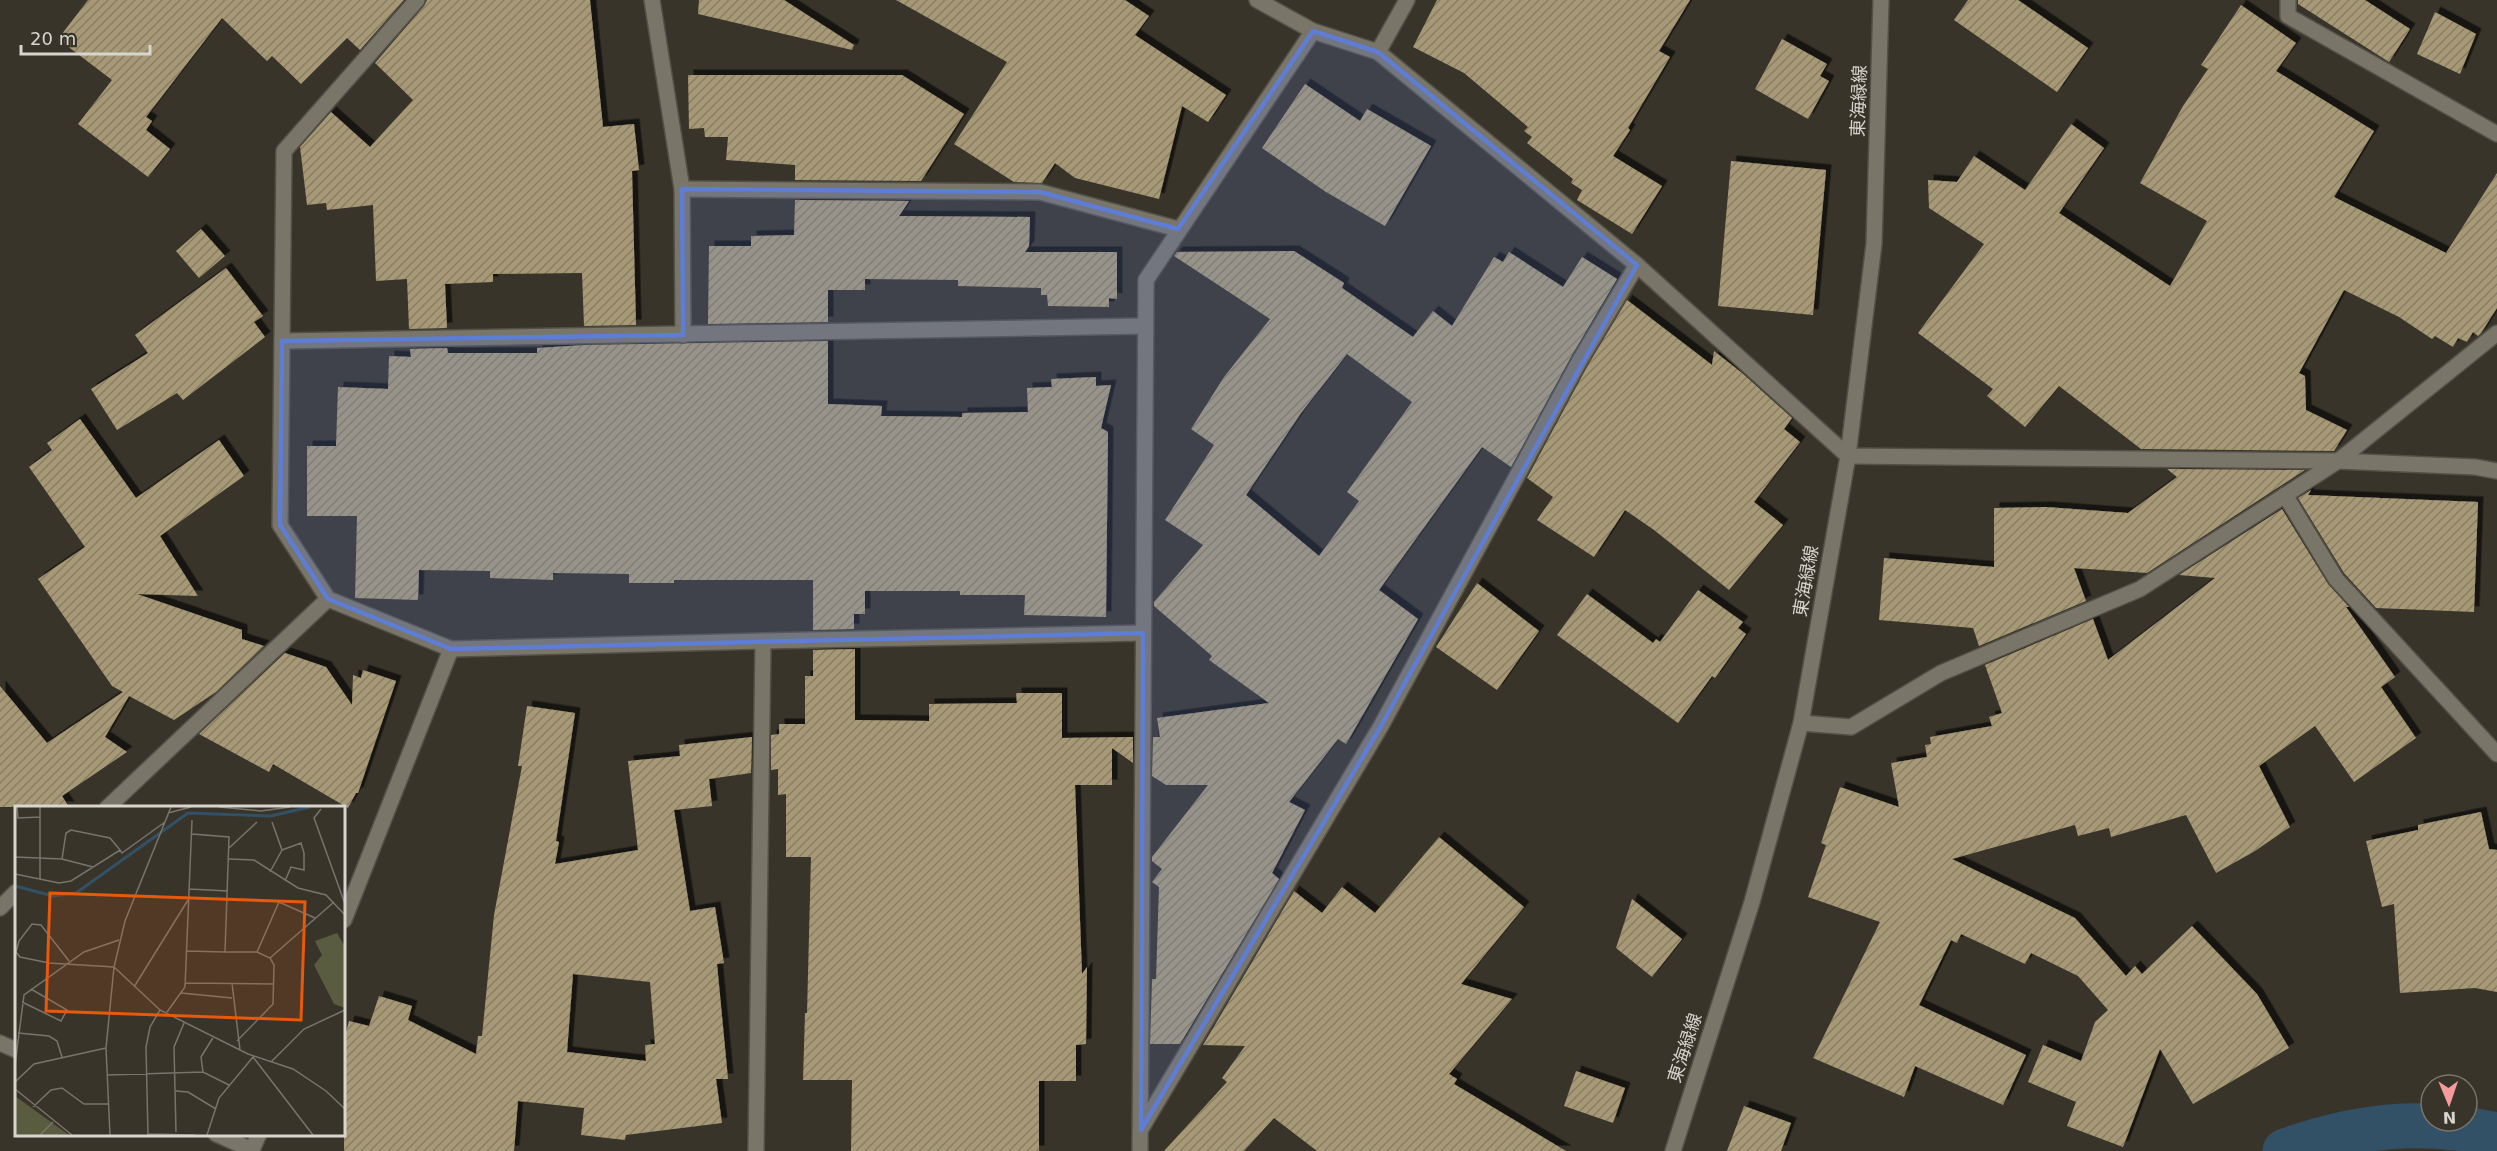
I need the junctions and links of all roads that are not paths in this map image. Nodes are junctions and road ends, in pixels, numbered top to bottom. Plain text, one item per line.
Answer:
1 (417, 0) edge
2 (652, 0) edge
3 (1257, 0) edge
4 (1407, 0) edge
5 (1881, 0) edge
6 (2288, 0) edge
7 (1313, 31) junction
8 (1378, 52) junction
9 (2497, 134) edge
10 (682, 189) junction
11 (1179, 229) junction
12 (1637, 266) junction
13 (1145, 326) junction
14 (2497, 333) edge
15 (683, 334) junction
16 (282, 341) junction
17 (1848, 456) junction
18 (2338, 460) junction
19 (2497, 471) edge
20 (2285, 495) junction
21 (328, 599) junction
22 (1143, 633) junction
23 (763, 641) junction
24 (451, 649) junction
25 (1801, 723) junction
26 (2497, 754) edge
27 (108, 806) edge
28 (15, 893) edge
29 (0, 908) edge
30 (345, 917) edge
31 (0, 1043) edge
32 (15, 1050) edge
33 (1141, 1130) junction
34 (220, 1136) edge
35 (258, 1136) edge
36 (756, 1151) edge
37 (1140, 1151) edge
38 (1673, 1151) edge

1 - 16 street
2 - 10 street
3 - 7 street
4 - 8 street
5 - 17 street, 東海緑線
6 - 9 street
7 - 8 street
7 - 11 street
8 - 12 street
10 - 11 street
10 - 15 street
11 - 13 street
12 - 17 street
12 - 33 street
13 - 15 street
13 - 22 street
14 - 18 street
15 - 16 street
16 - 21 street
17 - 18 street
17 - 25 street, 東海緑線
18 - 19 street
18 - 20 street
20 - 25 street
20 - 26 street
21 - 24 street
21 - 27 street
22 - 23 street
22 - 33 street
23 - 24 street
23 - 36 street
24 - 30 street
25 - 38 street, 東海緑線
28 - 29 street
31 - 32 street
33 - 37 street
34 - 35 street

